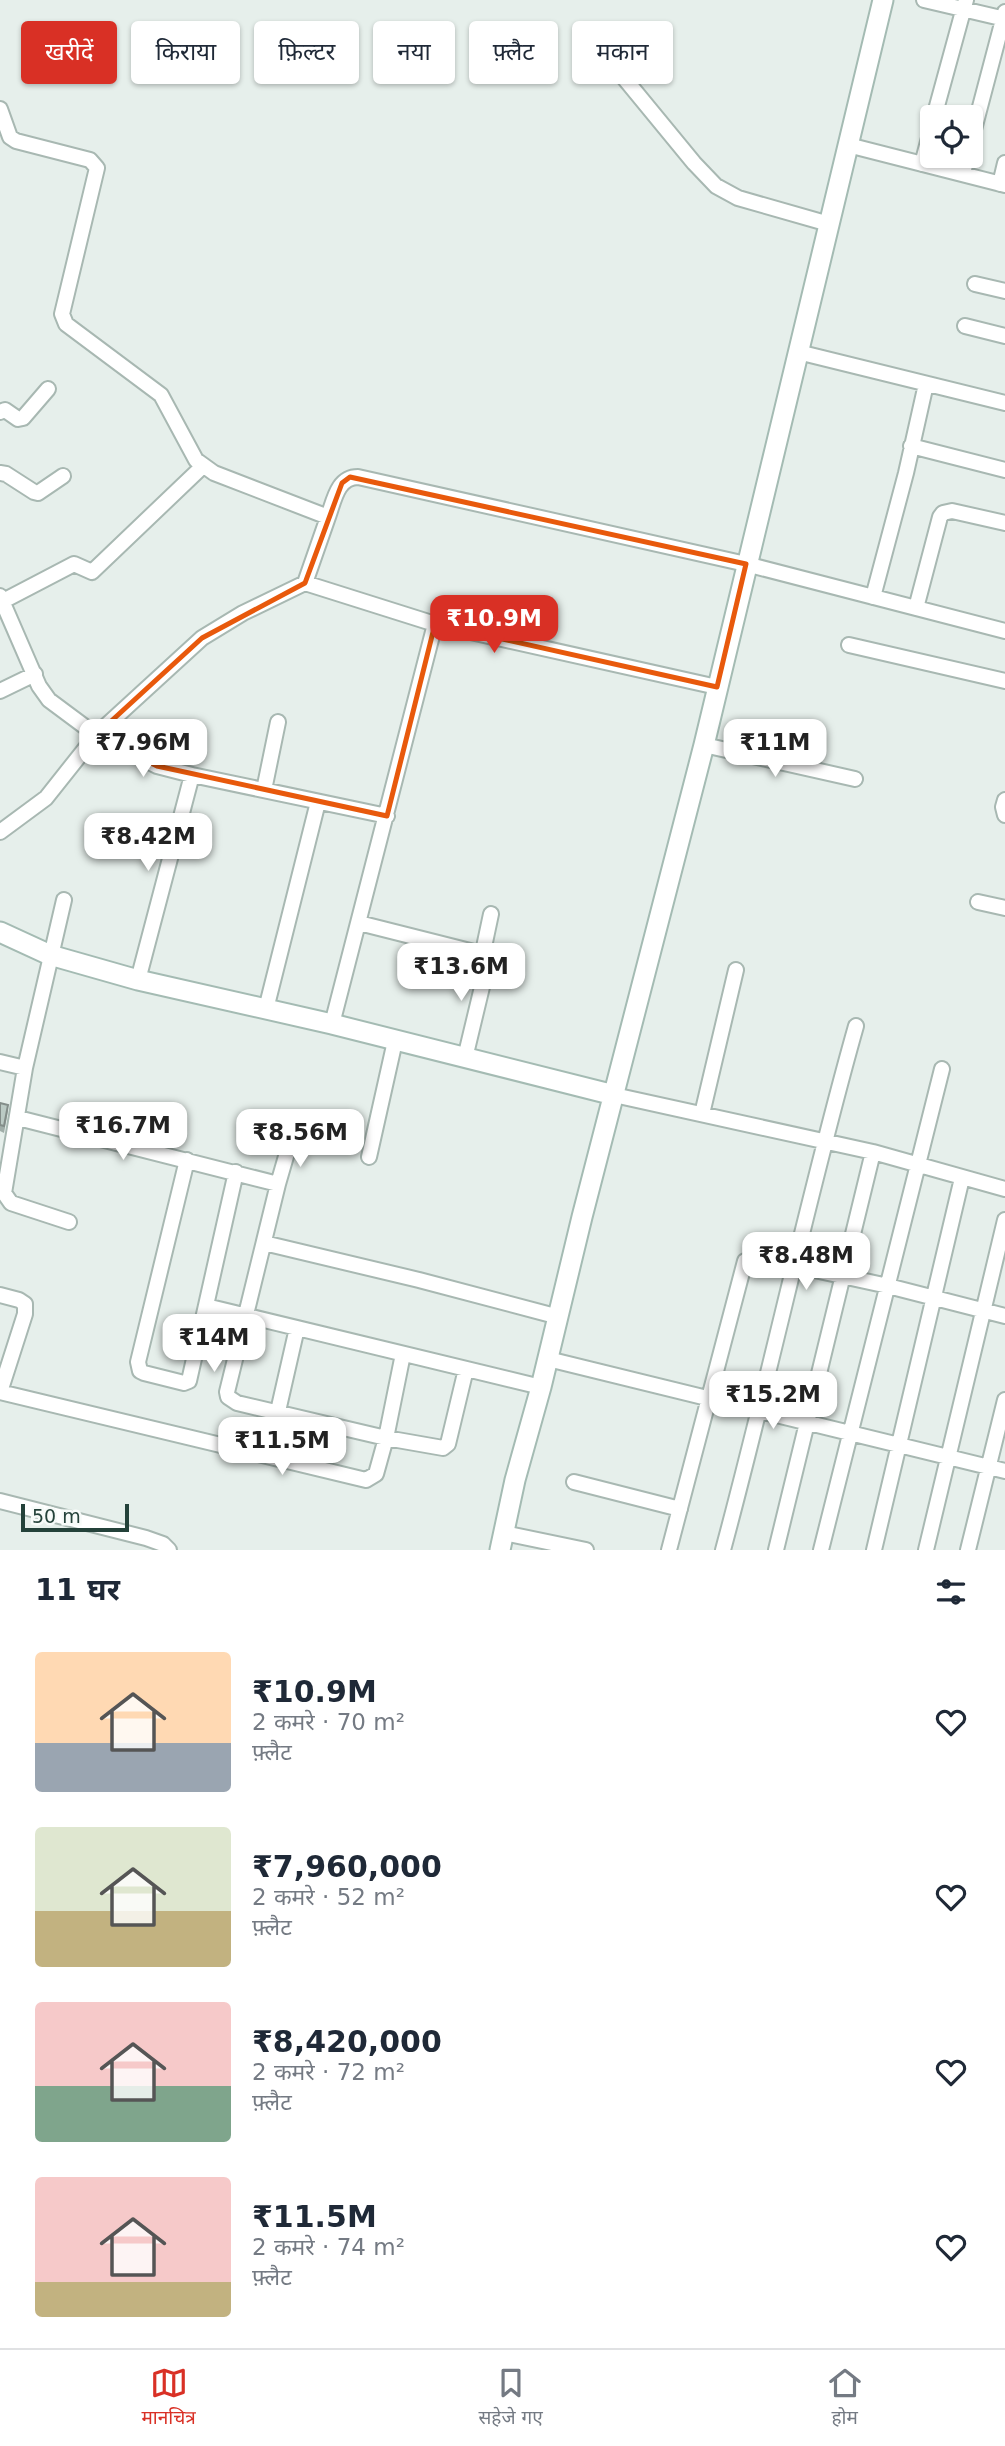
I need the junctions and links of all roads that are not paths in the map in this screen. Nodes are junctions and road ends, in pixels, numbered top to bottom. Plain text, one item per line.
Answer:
1 (883, 0) edge
2 (923, 0) edge
3 (965, 5) edge
4 (1004, 16) edge
5 (629, 84) edge
6 (937, 105) edge
7 (981, 105) edge
8 (0, 109) edge
9 (848, 145) junction
10 (920, 163) edge
11 (1005, 163) edge
12 (938, 168) edge
13 (964, 168) edge
14 (963, 174) junction
15 (1002, 184) edge
16 (829, 224) junction
17 (975, 284) dead end
18 (1005, 291) edge
19 (965, 326) dead end
20 (1005, 336) edge
21 (798, 352) junction
22 (926, 384) junction
23 (48, 389) dead end
24 (1005, 403) edge
25 (2, 409) edge
26 (911, 446) junction
27 (203, 466) junction
28 (1005, 470) edge
29 (0, 473) edge
30 (63, 476) dead end
31 (328, 517) junction
32 (1005, 523) edge
33 (746, 564) junction
34 (305, 583) junction
35 (873, 597) junction
36 (2, 598) edge
37 (916, 608) junction
38 (435, 624) junction
39 (1005, 631) edge
40 (849, 645) dead end
41 (35, 674) junction
42 (1005, 681) edge
43 (717, 687) junction
44 (0, 691) edge
45 (278, 722) dead end
46 (96, 735) junction
47 (704, 745) junction
48 (192, 775) junction
49 (855, 779) dead end
50 (264, 790) junction
51 (1005, 800) edge
52 (318, 802) junction
53 (1005, 815) edge
54 (387, 816) junction
55 (0, 832) edge
56 (64, 900) dead end
57 (978, 902) dead end
58 (1005, 908) edge
59 (491, 914) dead end
60 (359, 923) junction
61 (0, 932) edge
62 (481, 950) junction
63 (50, 956) junction
64 (736, 970) dead end
65 (138, 980) junction
66 (266, 1009) junction
67 (332, 1024) junction
68 (856, 1026) dead end
69 (395, 1041) junction
70 (465, 1058) junction
71 (0, 1062) edge
72 (25, 1068) junction
73 (942, 1069) dead end
74 (614, 1095) junction
75 (702, 1114) junction
76 (18, 1118) junction
77 (824, 1140) junction
78 (289, 1146) dead end
79 (873, 1152) junction
80 (5, 1154) edge
81 (369, 1157) dead end
82 (187, 1160) junction
83 (918, 1165) junction
84 (236, 1172) junction
85 (962, 1178) junction
86 (278, 1184) junction
87 (1005, 1189) edge
88 (1005, 1220) edge
89 (69, 1222) dead end
90 (264, 1243) junction
91 (794, 1267) junction
92 (844, 1276) junction
93 (888, 1286) junction
94 (0, 1295) edge
95 (933, 1297) junction
96 (206, 1306) junction
97 (984, 1311) junction
98 (244, 1316) junction
99 (1005, 1316) edge
100 (559, 1317) junction
101 (297, 1328) junction
102 (403, 1354) junction
103 (548, 1359) junction
104 (466, 1369) junction
105 (541, 1387) junction
106 (0, 1392) edge
107 (709, 1397) junction
108 (1005, 1400) edge
109 (761, 1410) junction
110 (278, 1412) junction
111 (807, 1422) junction
112 (852, 1432) junction
113 (386, 1438) junction
114 (901, 1444) junction
115 (268, 1455) junction
116 (949, 1457) junction
117 (989, 1466) junction
118 (1005, 1471) edge
119 (574, 1482) dead end
120 (0, 1501) edge
121 (680, 1509) junction
122 (502, 1541) edge
123 (169, 1550) edge
124 (586, 1550) edge
125 (669, 1550) edge
126 (723, 1550) edge
127 (776, 1550) edge
128 (821, 1550) edge
129 (874, 1550) edge
130 (926, 1550) edge
131 (968, 1550) edge

1 - 9 main road
2 - 3 street
3 - 4 street
3 - 6 street
4 - 7 street
5 - 16 street
8 - 27 street
9 - 10 street
9 - 16 main road
11 - 15 street
12 - 14 street
13 - 14 street
14 - 15 street
16 - 21 main road
17 - 18 street
19 - 20 street
21 - 22 street
21 - 33 main road
22 - 24 street
22 - 26 street
23 - 25 street
26 - 28 street
26 - 35 street
27 - 31 street
27 - 36 street
29 - 30 street
31 - 33 street
31 - 34 street
32 - 37 street
33 - 35 street
33 - 43 main road
34 - 38 street
34 - 46 street
35 - 37 street
36 - 41 street
37 - 39 street
38 - 43 street
38 - 54 street
40 - 42 street
41 - 44 street
41 - 46 street
43 - 47 main road
45 - 50 street
46 - 48 street
46 - 55 street
47 - 49 street
47 - 74 main road
48 - 50 street
48 - 65 street
50 - 52 street
51 - 53 street
52 - 54 street
52 - 66 street
54 - 60 street
56 - 63 street
57 - 58 street
59 - 62 street
60 - 62 street
60 - 67 street
61 - 63 main road
62 - 70 street
63 - 65 main road
63 - 72 street
64 - 75 street
65 - 66 main road
66 - 67 main road
67 - 69 main road
68 - 77 street
69 - 70 main road
69 - 81 street
70 - 74 main road
71 - 72 street
72 - 76 street
73 - 83 street
74 - 75 street
74 - 100 main road
75 - 77 street
76 - 80 street
76 - 82 street
77 - 79 street
77 - 91 street
78 - 86 street
79 - 83 street
79 - 92 street
80 - 89 street
82 - 84 street
82 - 96 street
83 - 85 street
83 - 93 street
84 - 86 street
84 - 96 street
85 - 87 street
85 - 95 street
86 - 90 street
88 - 97 street
90 - 98 street
90 - 100 street
91 - 92 street
91 - 107 street
91 - 109 street
92 - 93 street
92 - 111 street
93 - 95 street
93 - 112 street
94 - 106 street
95 - 97 street
95 - 114 street
96 - 98 street
97 - 99 street
97 - 116 street
98 - 101 street
98 - 110 street
100 - 103 main road
101 - 102 street
101 - 110 street
102 - 104 street
102 - 113 street
103 - 105 main road
103 - 107 street
104 - 105 street
104 - 113 street
105 - 122 main road
106 - 115 street
107 - 109 street
107 - 121 street
108 - 117 street
109 - 111 street
109 - 126 street
110 - 113 street
110 - 115 street
111 - 112 street
111 - 127 street
112 - 114 street
112 - 128 street
113 - 115 street
114 - 116 street
114 - 129 street
116 - 117 street
116 - 130 street
117 - 118 street
117 - 131 street
119 - 121 street
120 - 123 street
121 - 125 street
122 - 124 street

